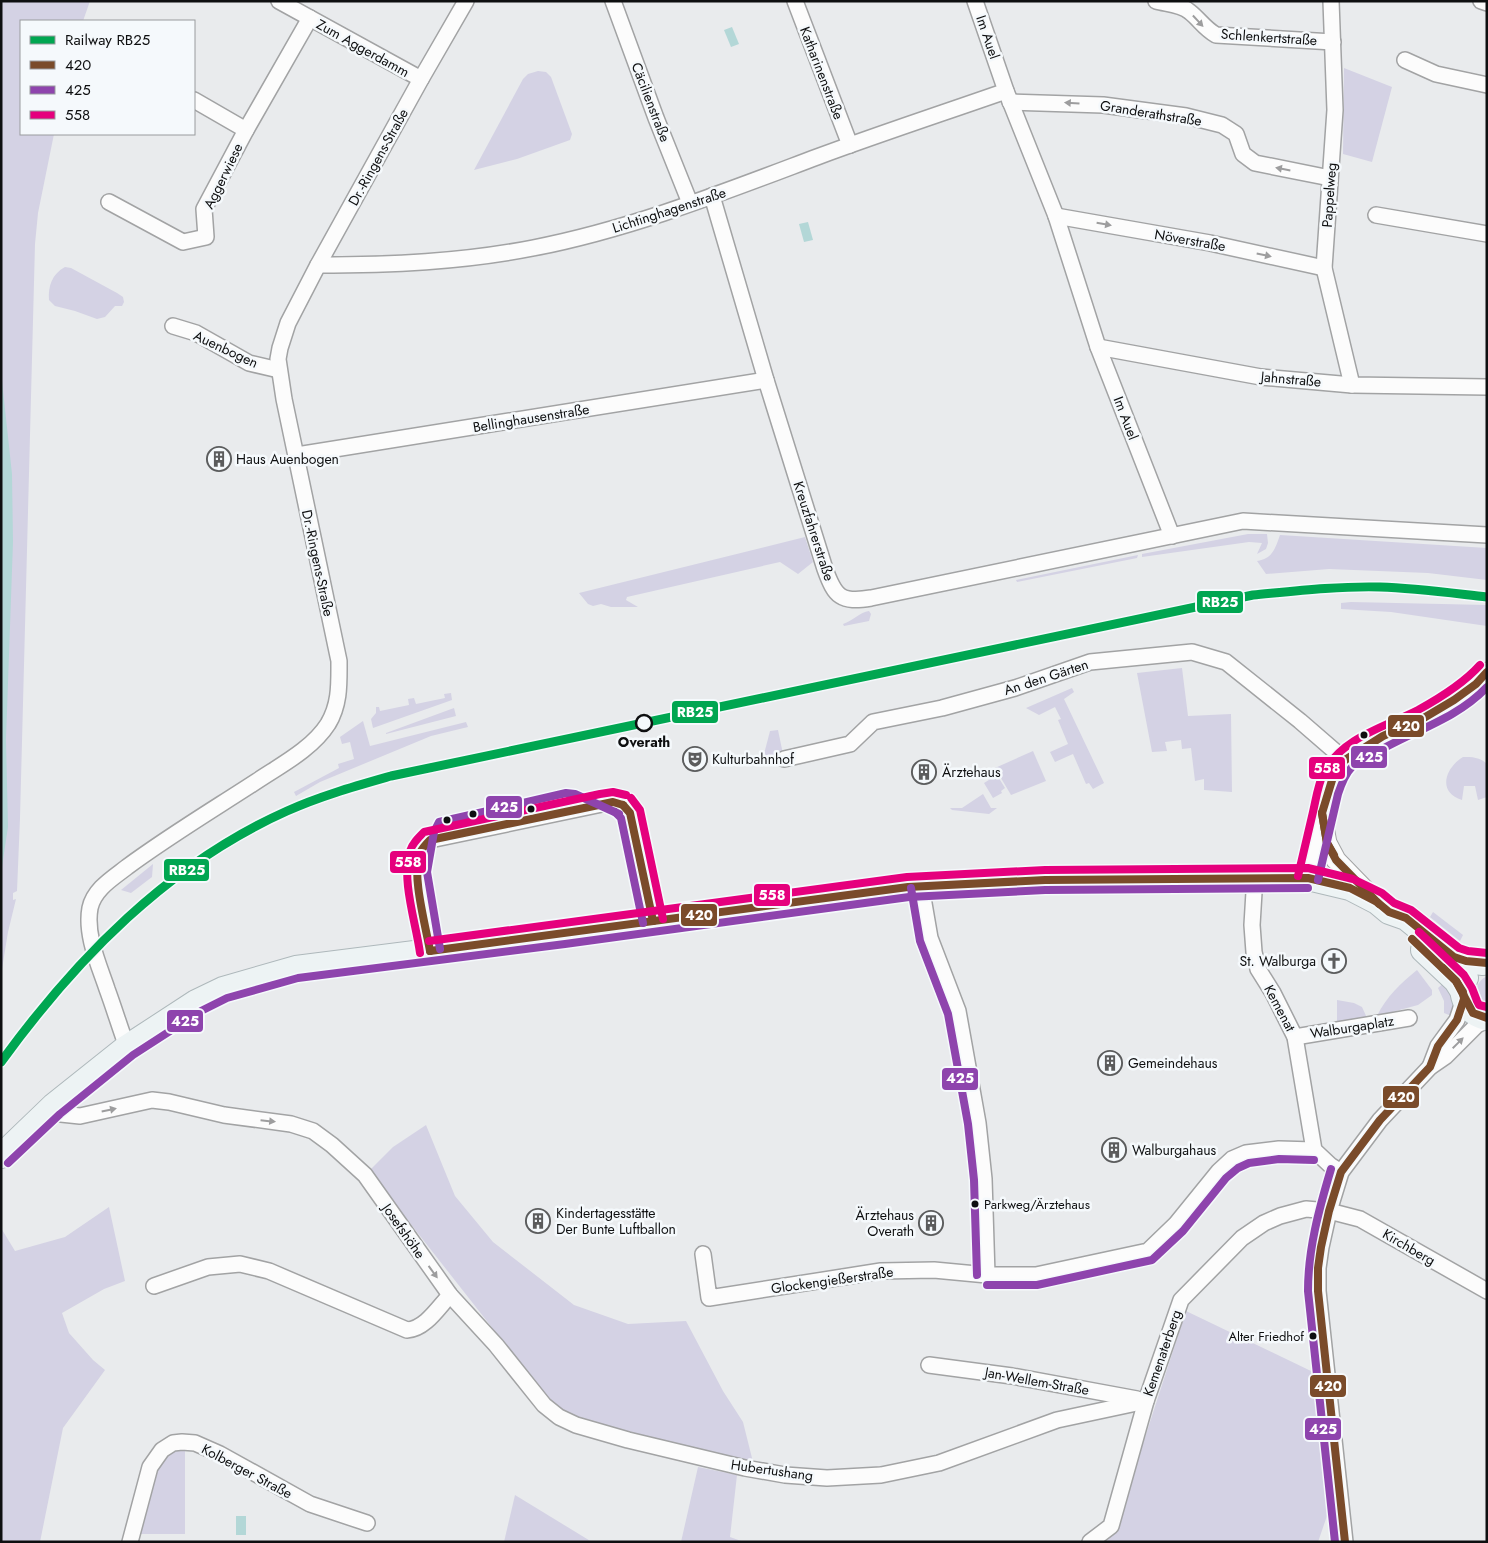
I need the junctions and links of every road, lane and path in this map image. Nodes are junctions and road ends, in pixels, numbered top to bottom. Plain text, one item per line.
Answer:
1 (279, 1) edge
2 (466, 1) edge
3 (613, 1) edge
4 (796, 1) edge
5 (975, 1) edge
6 (1156, 1) edge
7 (1331, 1) edge
8 (1481, 1) edge
9 (1487, 3) edge
10 (310, 18) junction
11 (1333, 42) junction
12 (1405, 60) dead end
13 (421, 80) junction
14 (1487, 85) edge
15 (1008, 97) junction
16 (195, 101) edge
17 (246, 130) junction
18 (850, 145) junction
19 (1330, 178) junction
20 (712, 196) junction
21 (108, 202) dead end
22 (690, 203) junction
23 (1376, 215) dead end
24 (1056, 216) junction
25 (1487, 234) edge
26 (318, 265) junction
27 (1324, 268) junction
28 (173, 326) dead end
29 (1098, 347) junction
30 (279, 370) junction
31 (766, 380) junction
32 (1352, 384) junction
33 (1487, 388) edge
34 (296, 455) junction
35 (1487, 535) edge
36 (1172, 536) junction
37 (1487, 672) edge
38 (784, 759) dead end
39 (1345, 760) junction
40 (1322, 813) junction
41 (1308, 878) junction
42 (921, 886) junction
43 (1254, 892) dead end
44 (1383, 907) junction
45 (653, 921) junction
46 (430, 951) junction
47 (1485, 963) edge
48 (1463, 995) junction
49 (1409, 1018) dead end
50 (1487, 1019) edge
51 (1295, 1037) junction
52 (127, 1047) junction
53 (1430, 1067) junction
54 (53, 1106) junction
55 (1314, 1150) junction
56 (1, 1156) edge
57 (1341, 1172) junction
58 (1329, 1211) junction
59 (703, 1254) dead end
60 (987, 1275) junction
61 (154, 1286) dead end
62 (1487, 1291) edge
63 (450, 1295) junction
64 (929, 1365) dead end
65 (1146, 1401) junction
66 (367, 1523) dead end
67 (130, 1542) edge
68 (1090, 1542) edge
69 (1345, 1542) edge

1 - 10 street, Zum Aggerdamm
2 - 13 street, Dr.-Ringens-Straße
3 - 22 street, Cäcilienstraße
4 - 18 street, Katharinenstraße
5 - 15 street, Im Auel
6 -> 11 street, Schlenkertstraße
7 - 11 street, Pappelweg
8 - 9 street
10 - 13 street, Zum Aggerdamm
10 - 17 street, Aggerwiese
11 - 19 street, Pappelweg
12 - 14 street
13 - 26 street, Dr.-Ringens-Straße
15 - 18 street, Lichtinghagenstraße
19 -> 15 street, Granderathstraße
15 - 24 street, Im Auel
16 - 17 street, Aggerwiese
17 - 21 street, Aggerwiese
18 - 20 street, Lichtinghagenstraße
19 - 27 street, Pappelweg
20 - 22 street, Lichtinghagenstraße
20 - 31 street, Kreuzfahrerstraße
22 - 26 street, Lichtinghagenstraße
23 - 25 street
24 -> 27 street, Növerstraße
24 - 29 street, Im Auel
26 - 30 street, Dr.-Ringens-Straße
27 - 32 street, Pappelweg
28 - 30 street, Auenbogen
29 - 32 street, Jahnstraße
29 - 36 street, Im Auel
30 - 34 street, Dr.-Ringens-Straße
31 - 34 street, Bellinghausenstraße
31 - 36 street, Kreuzfahrerstraße
32 - 33 street, Jahnstraße
34 - 52 street, Dr.-Ringens-Straße
35 - 36 street
37 - 39 street
38 - 39 street, An den Gärten
39 - 40 street
40 - 41 street
40 - 44 street
41 - 42 main road
41 - 44 main road
42 - 45 main road
42 - 60 street
43 - 51 street, Kemenat
44 - 47 main road
44 - 48 main road
45 - 46 main road
45 - 46 street
46 - 52 main road
47 - 48 main road
48 - 50 main road
48 - 53 street
49 - 51 street, Walburgaplatz
53 -> 50 street
51 - 55 street, Kemenat
52 - 54 main road
53 - 57 street
54 - 56 main road
54 -> 63 street, Josefshöhe
55 - 57 street
55 - 60 street, Glockengießerstraße
57 - 58 street
58 - 62 street, Kirchberg
58 - 65 street, Kemenaterberg
58 - 69 street
59 - 60 street, Glockengießerstraße
61 - 63 street
63 - 65 street, Hubertushang
64 - 65 street, Jan-Wellem-Straße
65 - 68 street, Kemenaterberg
66 - 67 street, Kolberger Straße

